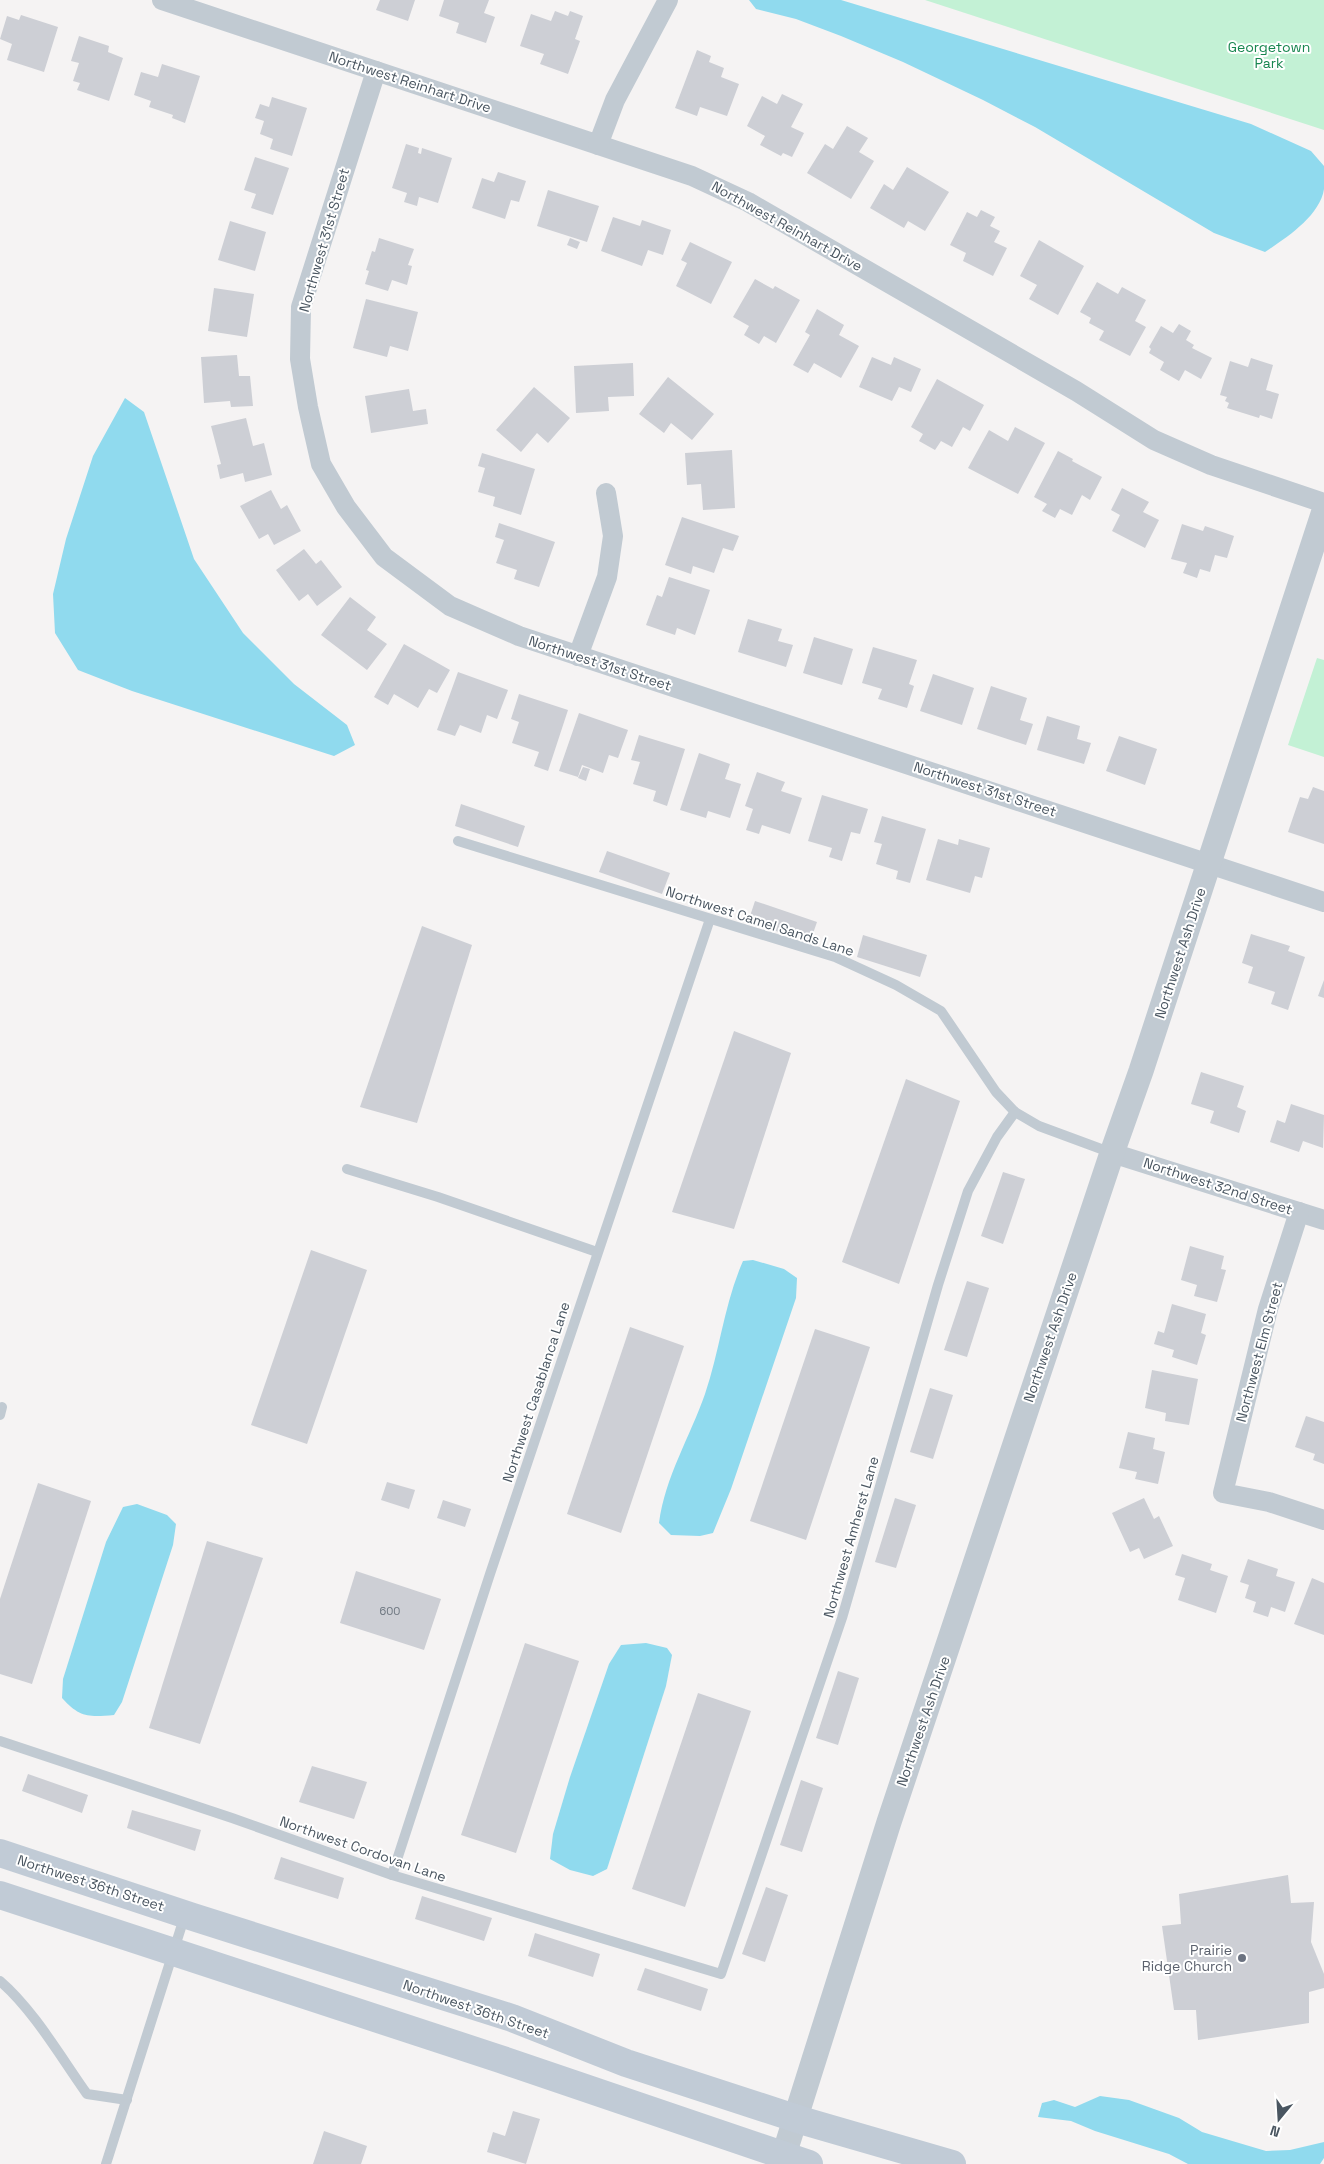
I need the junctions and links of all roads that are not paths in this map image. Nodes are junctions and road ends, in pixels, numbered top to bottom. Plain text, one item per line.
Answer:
1 (162, 0) edge
2 (668, 0) edge
3 (376, 71) junction
4 (598, 144) junction
5 (606, 493) dead end
6 (1324, 502) edge
7 (1324, 511) edge
8 (578, 656) junction
9 (458, 841) dead end
10 (1209, 863) junction
11 (1324, 902) edge
12 (710, 919) junction
13 (1015, 1112) junction
14 (1112, 1153) junction
15 (347, 1169) dead end
16 (1299, 1212) junction
17 (1324, 1220) edge
18 (597, 1252) junction
19 (1324, 1520) edge
20 (0, 1741) edge
21 (0, 1853) edge
22 (392, 1875) junction
23 (0, 1895) edge
24 (185, 1914) junction
25 (174, 1952) junction
26 (720, 1974) joint
27 (0, 1981) edge
28 (127, 2100) junction
29 (795, 2117) junction
30 (782, 2160) edge
31 (106, 2164) edge
32 (809, 2164) edge
33 (952, 2164) edge

1 - 3 street, Northwest Reinhart Drive
2 - 4 street
3 - 4 street, Northwest Reinhart Drive
3 - 8 street, Northwest 31st Street
4 - 6 street, Northwest Reinhart Drive
5 - 8 street
7 - 10 street, Northwest Ash Drive
8 - 10 street, Northwest 31st Street
9 - 12 lane, Northwest Camel Sands Lane
10 - 11 street, Northwest 31st Street
10 - 14 street, Northwest Ash Drive
12 - 13 lane, Northwest Camel Sands Lane
12 - 18 lane, Northwest Casablanca Lane
13 - 14 lane, Northwest Camel Sands Lane
13 - 26 lane, Northwest Amherst Lane
14 - 16 street, Northwest 32nd Street
14 - 29 street, Northwest Ash Drive
15 - 18 lane
16 - 17 street, Northwest 32nd Street
16 - 19 street, Northwest Elm Street
18 - 22 lane, Northwest Casablanca Lane
20 - 22 lane, Northwest Cordovan Lane
21 - 24 main road, Northwest 36th Street
22 - 26 lane, Northwest Cordovan Lane
23 - 25 main road
24 - 25 lane
24 - 29 main road, Northwest 36th Street
25 - 28 lane
25 - 30 main road
27 - 28 lane
28 - 31 lane
29 - 30 street, Northwest Ash Drive
29 - 33 main road, Northwest 36th Street
30 - 32 main road

